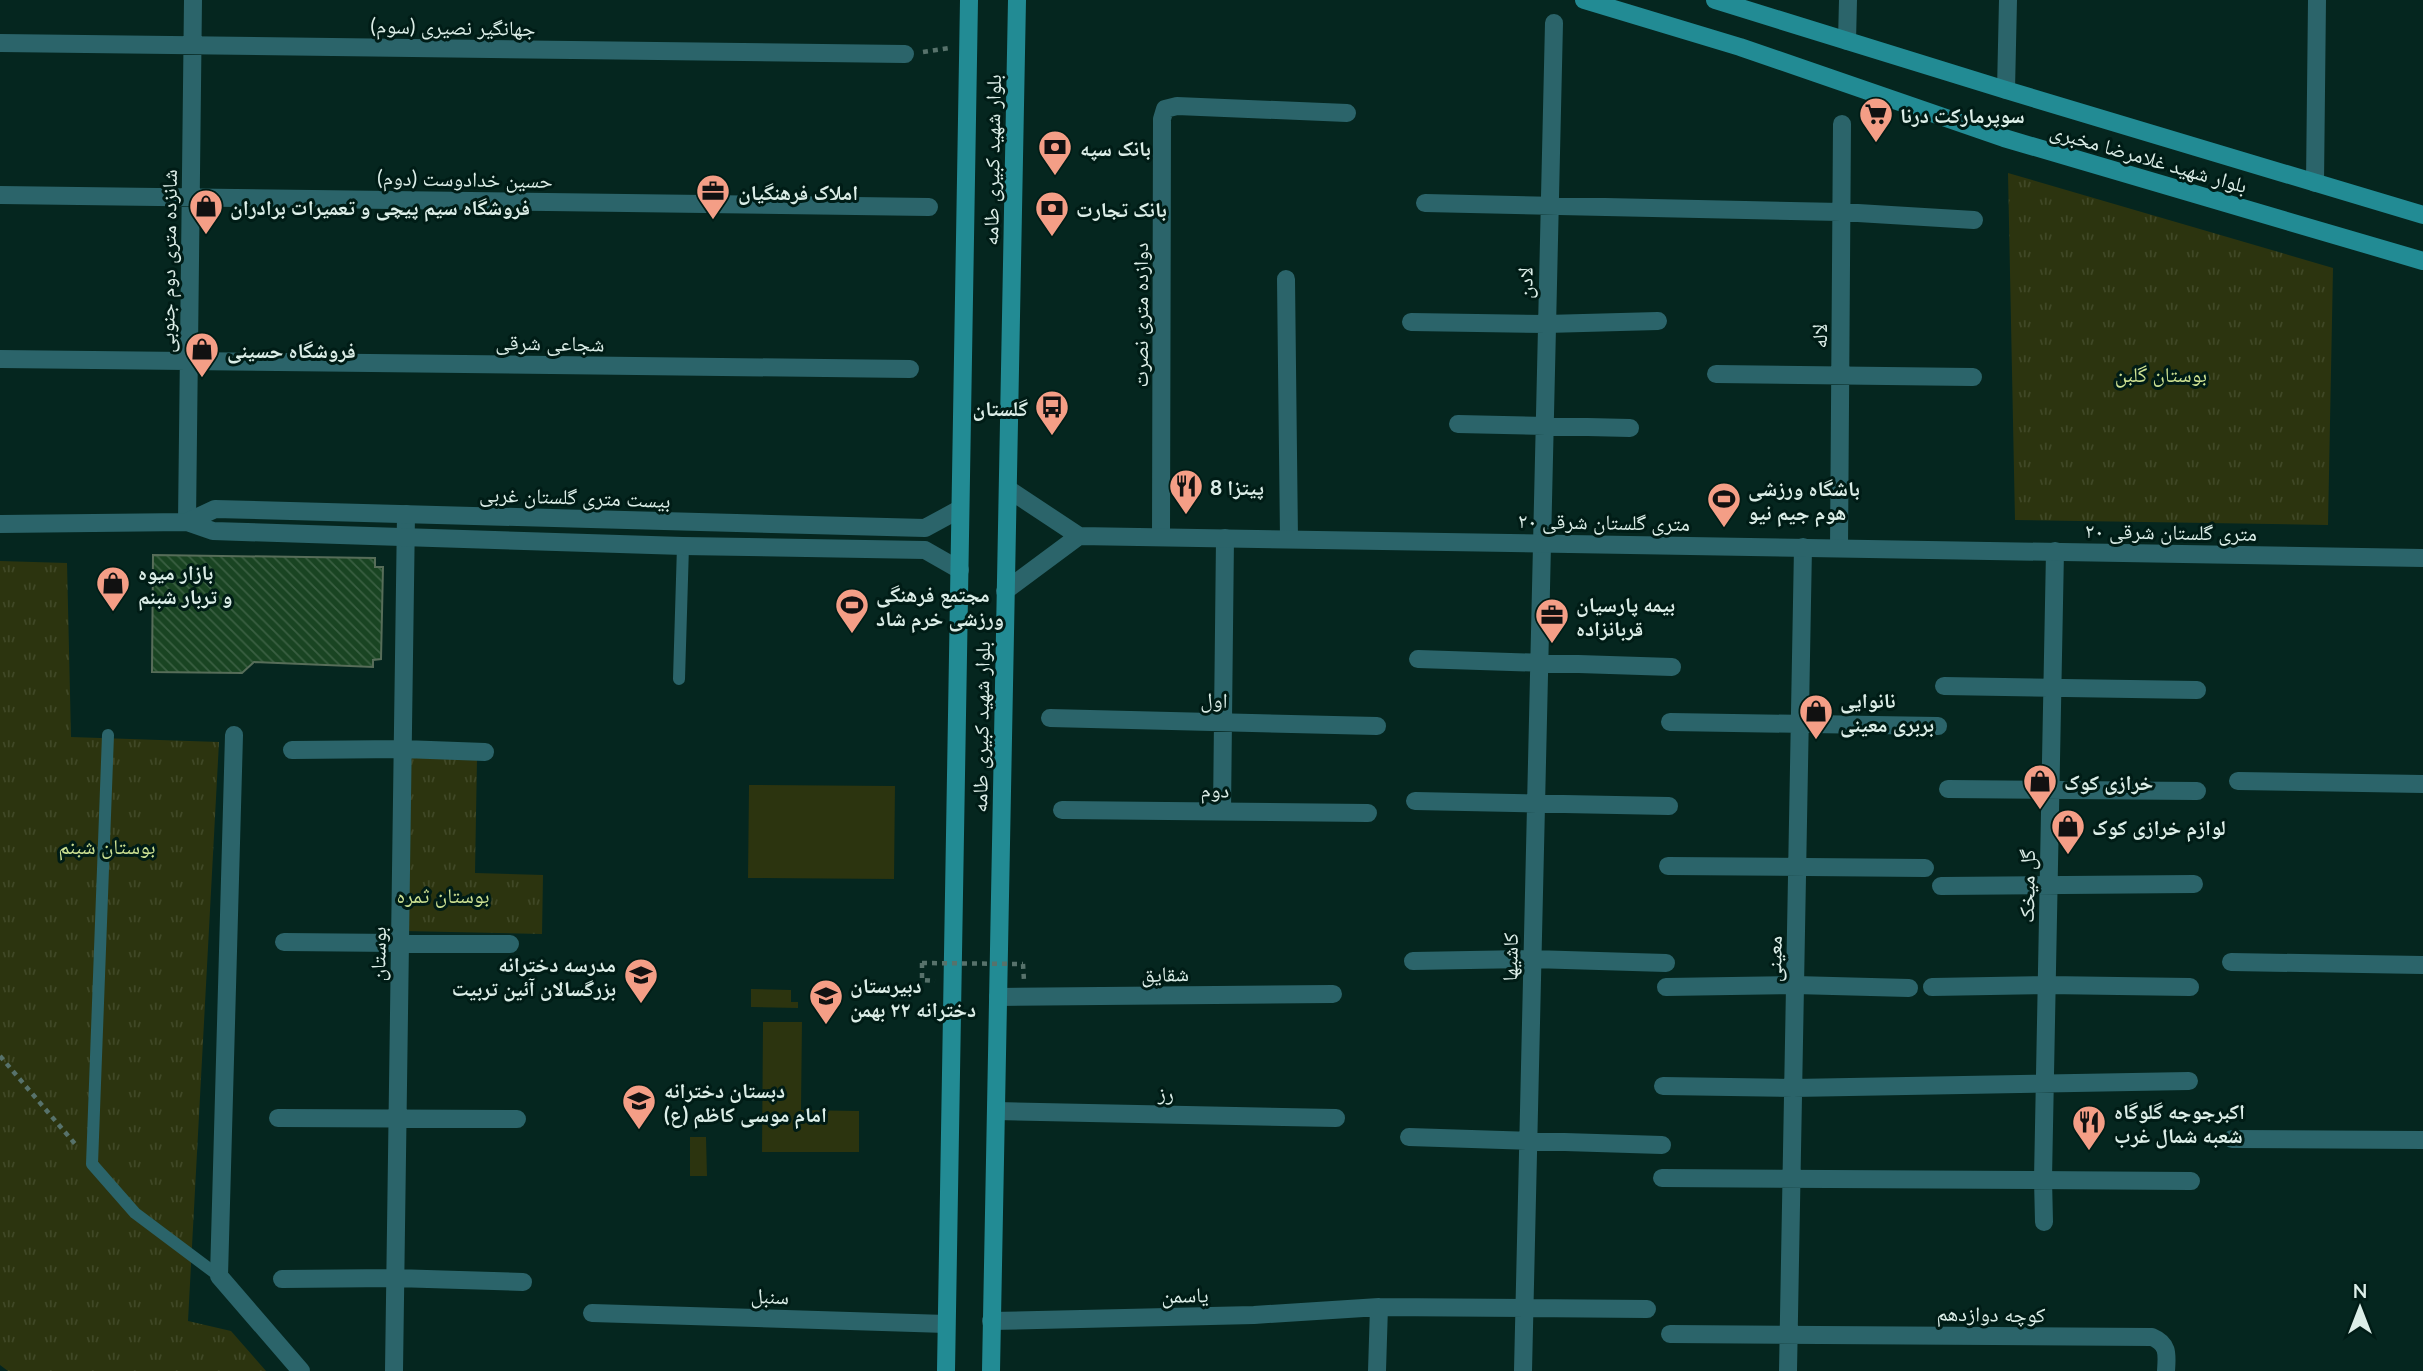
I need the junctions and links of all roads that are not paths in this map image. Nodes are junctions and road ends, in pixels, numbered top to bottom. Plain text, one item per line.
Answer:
1 (193, 0) edge
2 (969, 0) edge
3 (1584, 0) edge
4 (1715, 0) edge
5 (1848, 0) edge
6 (2008, 0) edge
7 (2317, 0) edge
8 (1018, 2) edge
9 (1554, 23) dead end
10 (1847, 41) junction
11 (0, 43) edge
12 (193, 45) junction
13 (905, 54) road end
14 (2006, 90) junction
15 (1347, 113) dead end
16 (1842, 124) dead end
17 (2315, 183) junction
18 (0, 195) edge
19 (191, 197) junction
20 (1425, 203) dead end
21 (1549, 206) junction
22 (929, 207) dead end
23 (1841, 212) junction
24 (2423, 215) edge
25 (1974, 220) dead end
26 (2423, 261) edge
27 (1286, 279) dead end
28 (1658, 321) dead end
29 (1411, 322) dead end
30 (1546, 324) junction
31 (0, 359) edge
32 (189, 361) junction
33 (910, 369) dead end
34 (1716, 374) dead end
35 (1840, 375) junction
36 (1973, 377) dead end
37 (1458, 424) dead end
38 (1543, 426) junction
39 (1630, 428) dead end
40 (1007, 489) junction
41 (960, 509) junction
42 (406, 514) junction
43 (187, 522) junction
44 (0, 524) edge
45 (1079, 536) junction
46 (406, 537) junction
47 (1161, 537) junction
48 (1225, 538) junction
49 (1289, 539) junction
50 (1540, 543) junction
51 (683, 545) junction
52 (1803, 547) junction
53 (1839, 548) junction
54 (2055, 551) junction
55 (2423, 558) edge
56 (960, 570) junction
57 (1005, 591) junction
58 (1418, 659) dead end
59 (1538, 664) junction
60 (1672, 667) dead end
61 (679, 680) dead end
62 (1944, 687) dead end
63 (2052, 688) junction
64 (2197, 691) dead end
65 (1051, 718) dead end
66 (1223, 722) junction
67 (1670, 722) dead end
68 (1800, 725) junction
69 (1377, 726) dead end
70 (1938, 726) dead end
71 (108, 735) dead end
72 (234, 735) dead end
73 (403, 749) junction
74 (292, 750) dead end
75 (485, 752) dead end
76 (2238, 781) dead end
77 (2423, 784) edge
78 (1948, 789) dead end
79 (2051, 790) junction
80 (2197, 791) dead end
81 (1415, 801) dead end
82 (1535, 803) junction
83 (1669, 806) dead end
84 (1062, 810) dead end
85 (1222, 812) junction
86 (1368, 813) dead end
87 (1668, 866) dead end
88 (1797, 868) junction
89 (1925, 868) dead end
90 (2194, 884) dead end
91 (1941, 886) dead end
92 (2049, 886) junction
93 (284, 942) dead end
94 (400, 943) junction
95 (510, 944) dead end
96 (1532, 959) junction
97 (1413, 961) dead end
98 (2231, 962) dead end
99 (1666, 964) dead end
100 (2423, 965) edge
101 (1795, 985) junction
102 (2047, 985) junction
103 (1666, 986) dead end
104 (2190, 986) dead end
105 (1932, 987) dead end
106 (1909, 988) dead end
107 (1333, 994) dead end
108 (998, 997) junction
109 (2189, 1081) dead end
110 (2045, 1084) junction
111 (1664, 1086) dead end
112 (1793, 1088) junction
113 (996, 1111) junction
114 (278, 1118) dead end
115 (1336, 1118) dead end
116 (398, 1119) junction
117 (517, 1119) dead end
118 (1409, 1137) dead end
119 (2232, 1139) dead end
120 (2423, 1140) edge
121 (1528, 1141) junction
122 (1662, 1145) dead end
123 (1662, 1178) dead end
124 (2043, 1179) junction
125 (1791, 1180) junction
126 (2191, 1181) dead end
127 (2044, 1222) dead end
128 (219, 1276) junction
129 (396, 1278) junction
130 (282, 1279) dead end
131 (523, 1282) dead end
132 (1379, 1307) junction
133 (1524, 1308) junction
134 (1647, 1309) dead end
135 (592, 1313) dead end
136 (991, 1321) junction
137 (946, 1324) junction
138 (1788, 1333) junction
139 (1670, 1334) dead end
140 (301, 1371) edge
141 (394, 1371) edge
142 (946, 1371) edge
143 (990, 1371) edge
144 (1377, 1371) edge
145 (1523, 1371) edge
146 (1788, 1371) edge
147 (2166, 1371) edge

1 - 12 street, شانزده متری دوم جنوبی
2 - 41 main road, بلوار شهید کبیری طامه
3 - 26 main road, بلوار شهید غلامرضا مخبری
4 - 10 main road, بلوار شهید غلامرضا مخبری
5 - 10 street
6 - 14 street
7 - 17 street
8 - 40 main road, بلوار شهید کبیری طامه
9 - 21 street, لادن
10 - 14 main road, بلوار شهید غلامرضا مخبری
11 - 12 street, جهانگیر نصیری (سوم)
12 - 13 street, جهانگیر نصیری (سوم)
12 - 19 street, شانزده متری دوم جنوبی
14 - 17 main road, بلوار شهید غلامرضا مخبری
15 - 47 street, دوازده متری نصرت
16 - 23 street, لاله
17 - 24 main road, بلوار شهید غلامرضا مخبری
18 - 19 street, حسین خدادوست (دوم)
19 - 22 street, حسین خدادوست (دوم)
19 - 32 street, شانزده متری دوم جنوبی
20 - 21 street
21 - 23 street
21 - 30 street, لادن
23 - 25 street
23 - 35 street, لاله
27 - 49 street
28 - 30 street
29 - 30 street
30 - 38 street, لادن
31 - 32 street, شجاعی شرقی
32 - 33 street, شجاعی شرقی
32 - 43 street, شانزده متری دوم جنوبی
34 - 35 street
35 - 36 street
35 - 53 street, لاله
37 - 38 street
38 - 39 street
38 - 50 street, لادن
40 - 45 street
40 - 57 main road, بلوار شهید کبیری طامه
41 - 42 street, بیست متری گلستان غربی
41 - 56 main road, بلوار شهید کبیری طامه
42 - 43 street, بیست متری گلستان غربی
42 - 46 street, بوستان
43 - 44 street, بیست متری گلستان غربی
43 - 46 street, بیست متری گلستان غربی
45 - 47 street, ۲۰ متری گلستان شرقی
45 - 57 street
46 - 51 street, بیست متری گلستان غربی
46 - 73 street, بوستان
47 - 48 street, ۲۰ متری گلستان شرقی
48 - 49 street, ۲۰ متری گلستان شرقی
48 - 66 street
49 - 50 street, ۲۰ متری گلستان شرقی
50 - 52 street, ۲۰ متری گلستان شرقی
50 - 59 street, کاشیها
51 - 56 street, بیست متری گلستان غربی
51 - 61 lane
52 - 53 street, ۲۰ متری گلستان شرقی
52 - 68 street, معینی
53 - 54 street, ۲۰ متری گلستان شرقی
54 - 55 street, ۲۰ متری گلستان شرقی
54 - 63 street, گل میخک
56 - 137 main road, بلوار شهید کبیری طامه
57 - 108 main road, بلوار شهید کبیری طامه
58 - 59 street
59 - 60 street
59 - 82 street, کاشیها
62 - 63 street
63 - 64 street
63 - 79 street, گل میخک
65 - 66 street, اول
66 - 69 street, اول
66 - 85 street
67 - 68 street
68 - 70 street
68 - 88 street, معینی
71 - 128 lane
72 - 128 street
73 - 74 street
73 - 75 street
73 - 94 street, بوستان
76 - 77 street
78 - 79 street
79 - 80 street
79 - 92 street, گل میخک
81 - 82 street
82 - 83 street
82 - 96 street, کاشیها
84 - 85 street, دوم
85 - 86 street, دوم
87 - 88 street
88 - 89 street
88 - 101 street, معینی
90 - 92 street
91 - 92 street
92 - 102 street, گل میخک
93 - 94 street
94 - 95 street
94 - 116 street, بوستان
96 - 97 street
96 - 99 street
96 - 121 street, کاشیها
98 - 100 street
101 - 103 street
101 - 106 street
101 - 112 street, معینی
102 - 104 street
102 - 105 street
102 - 110 street, گل میخک
107 - 108 street, شقایق
108 - 113 main road, بلوار شهید کبیری طامه
109 - 110 street
110 - 112 street
110 - 124 street, گل میخک
111 - 112 street
112 - 125 street, معینی
113 - 115 street, رز
113 - 136 main road, بلوار شهید کبیری طامه
114 - 116 street
116 - 117 street
116 - 129 street, بوستان
118 - 121 street
119 - 120 street
121 - 122 street
121 - 133 street, کاشیها
123 - 125 street
124 - 125 street
124 - 126 street
124 - 127 street, گل میخک
125 - 138 street, معینی
128 - 140 street
129 - 130 street
129 - 131 street
129 - 141 street, بوستان
132 - 133 street, یاسمن
132 - 136 street, یاسمن
132 - 144 street
133 - 134 street, یاسمن
133 - 145 street, کاشیها
135 - 137 street, سنبل
136 - 143 main road, بلوار شهید کبیری طامه
137 - 142 main road, بلوار شهید کبیری طامه
138 - 139 street
138 - 146 street, معینی
138 - 147 street, کوچه دوازدهم

